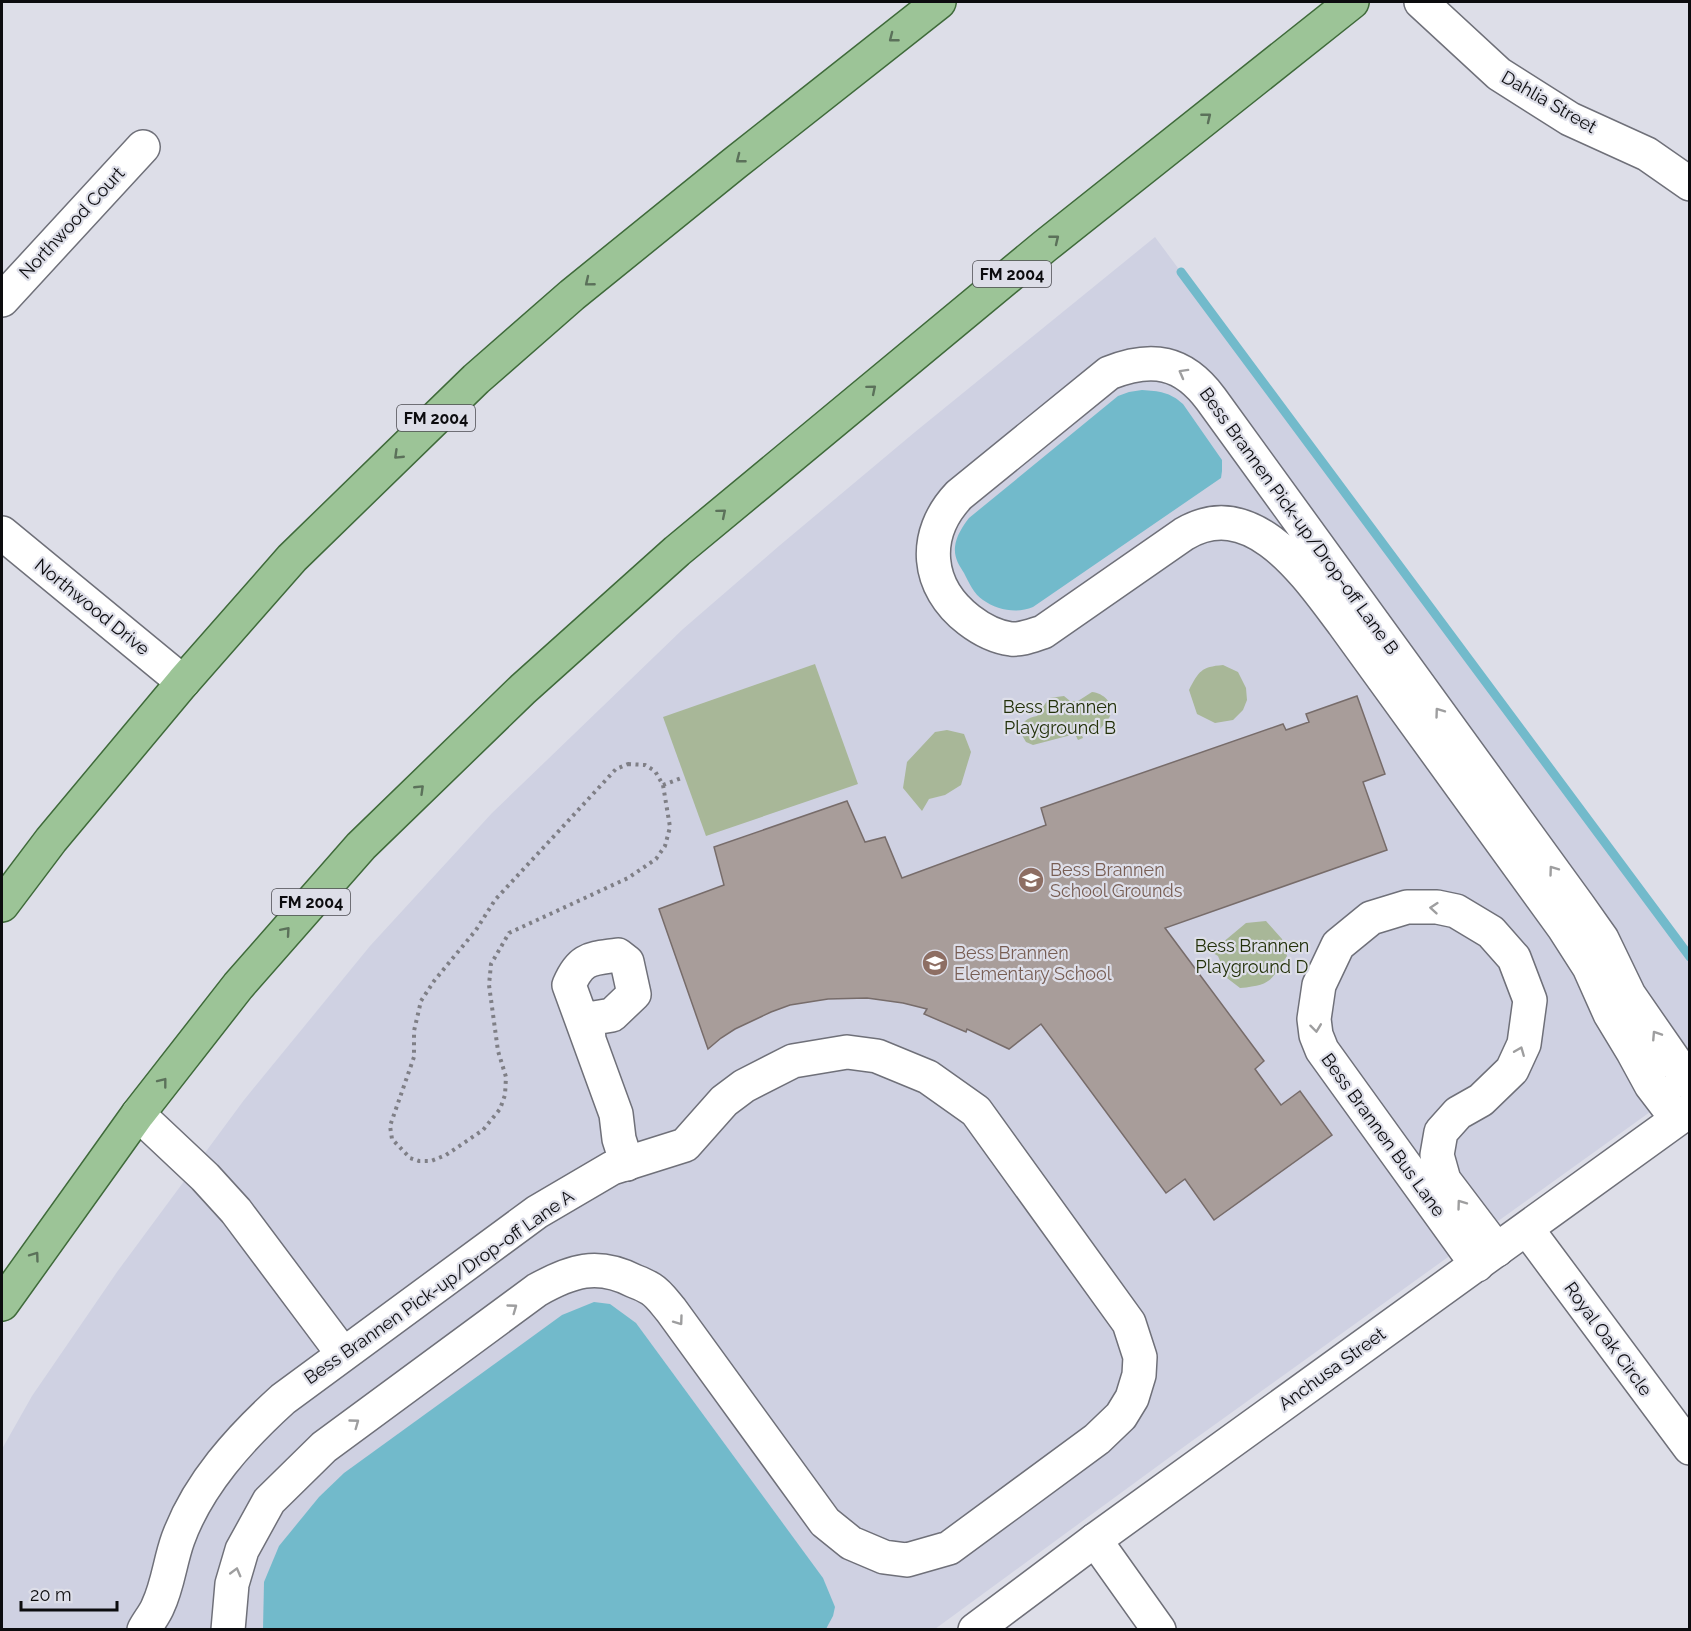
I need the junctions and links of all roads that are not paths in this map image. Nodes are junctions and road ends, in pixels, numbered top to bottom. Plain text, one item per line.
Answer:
1 (939, 2) edge
2 (1352, 2) edge
3 (1421, 2) edge
4 (144, 147) dead end
5 (1689, 184) edge
6 (2, 300) edge
7 (2, 533) edge
8 (183, 682) junction
9 (2, 905) edge
10 (589, 1040) dead end
11 (1689, 1083) edge
12 (138, 1114) junction
13 (1683, 1114) edge
14 (627, 1164) junction
15 (1527, 1229) junction
16 (1487, 1258) junction
17 (2, 1304) edge
18 (343, 1354) junction
19 (1689, 1448) edge
20 (1095, 1540) junction
21 (144, 1629) edge
22 (228, 1629) edge
23 (975, 1629) edge
24 (1159, 1629) edge

1 -> 8 main road, FM 2004 / FM 2004
12 -> 2 main road, FM 2004 / FM 2004
3 - 5 street, Dahlia Street
4 - 6 street, Northwood Court
7 - 8 street, Northwood Drive
8 - 9 main road, FM 2004 / FM 2004
10 - 14 street
11 -> 13 street, Bess Brannen Pick-up/Drop-off Lane B
17 -> 12 main road, FM 2004 / FM 2004
12 - 18 street
13 - 15 street, Anchusa Street
14 - 18 street, Bess Brannen Pick-up/Drop-off Lane A
22 -> 14 street, Bess Brannen Pick-up/Drop-off Lane A
15 - 16 street, Anchusa Street
15 - 19 street, Royal Oak Circle
16 -> 16 street, Bess Brannen Bus Lane
16 - 20 street, Anchusa Street
18 - 21 street, Bess Brannen Pick-up/Drop-off Lane A
20 - 23 street, Anchusa Street
20 - 24 street

